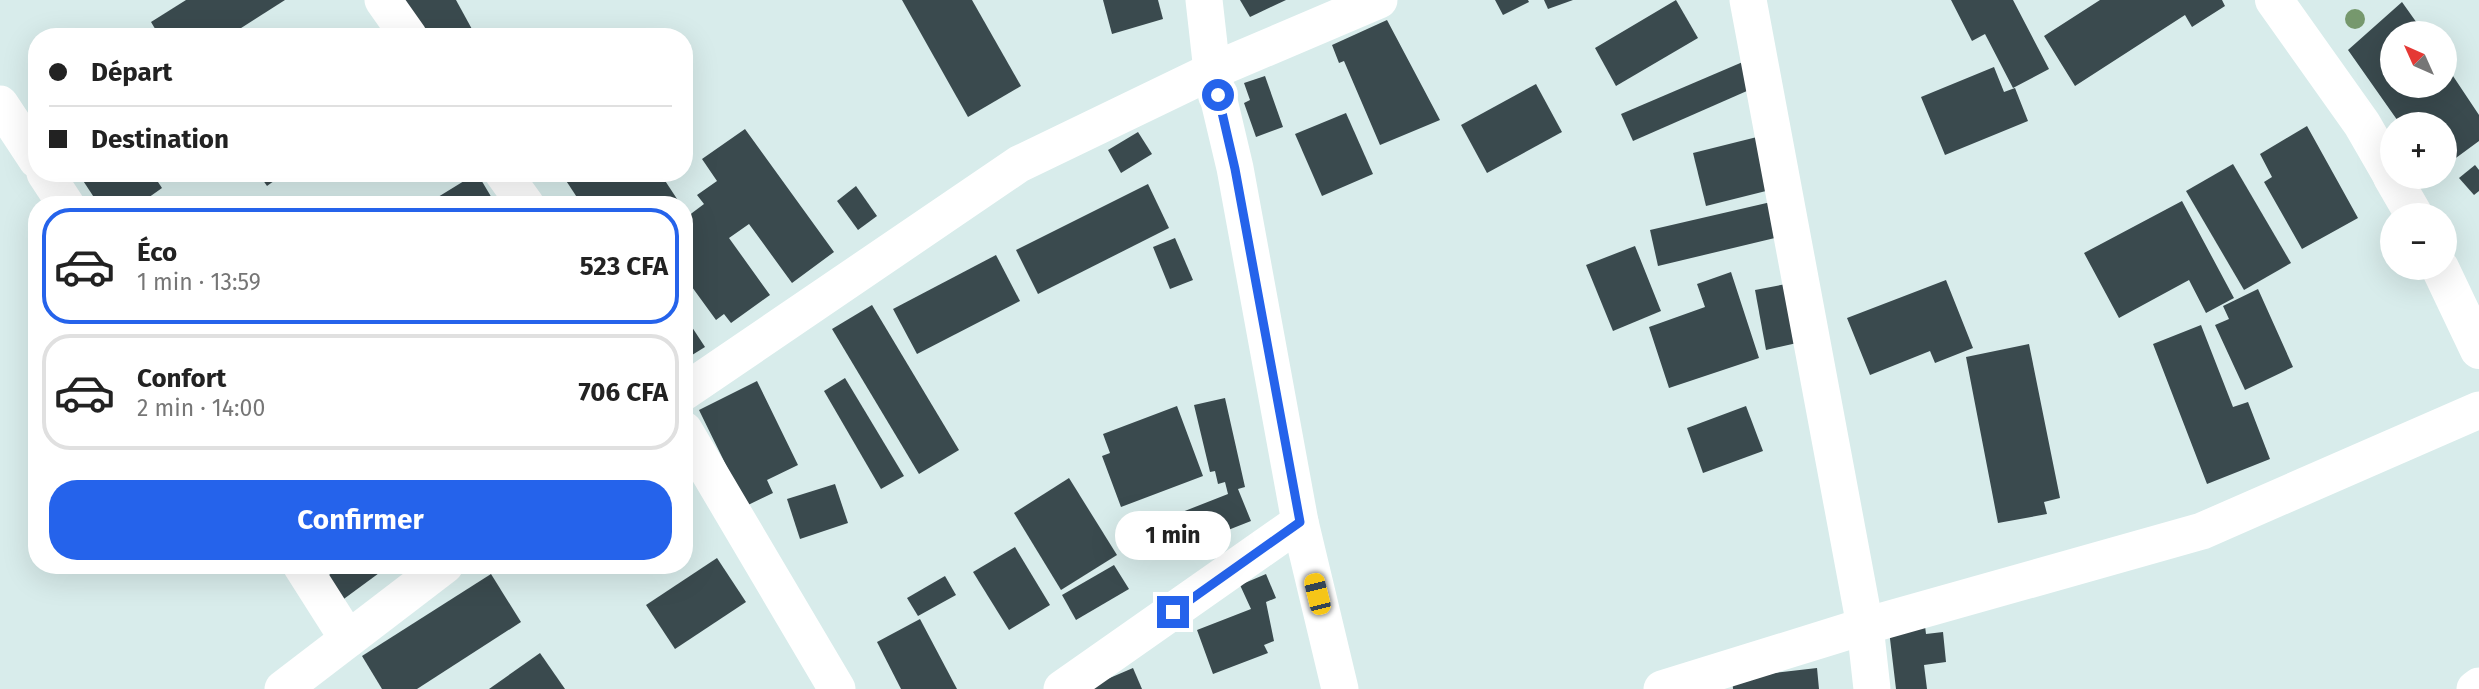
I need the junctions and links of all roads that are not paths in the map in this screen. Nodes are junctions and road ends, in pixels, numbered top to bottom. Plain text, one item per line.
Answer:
1 (383, 0) edge
2 (1205, 0) edge
3 (1379, 0) edge
4 (1748, 0) edge
5 (2274, 0) edge
6 (403, 28) edge
7 (1212, 71) junction
8 (0, 104) edge
9 (28, 146) edge
10 (2380, 156) edge
11 (2446, 280) edge
12 (2479, 350) edge
13 (693, 385) edge
14 (2479, 410) edge
15 (693, 445) edge
16 (1300, 522) junction
17 (307, 574) edge
18 (433, 574) edge
19 (1865, 625) junction
20 (348, 639) junction
21 (298, 684) edge
22 (837, 689) edge
23 (1062, 689) edge
24 (1340, 689) edge
25 (1662, 689) edge
26 (1872, 689) edge

1 - 6 street
2 - 7 street
3 - 7 street
4 - 19 street
5 - 10 street
7 - 13 street
7 - 16 street
8 - 9 street
11 - 12 street
14 - 19 street
15 - 22 street
16 - 23 street
16 - 24 street
17 - 20 street
18 - 20 street
19 - 25 street
19 - 26 street
20 - 21 street

